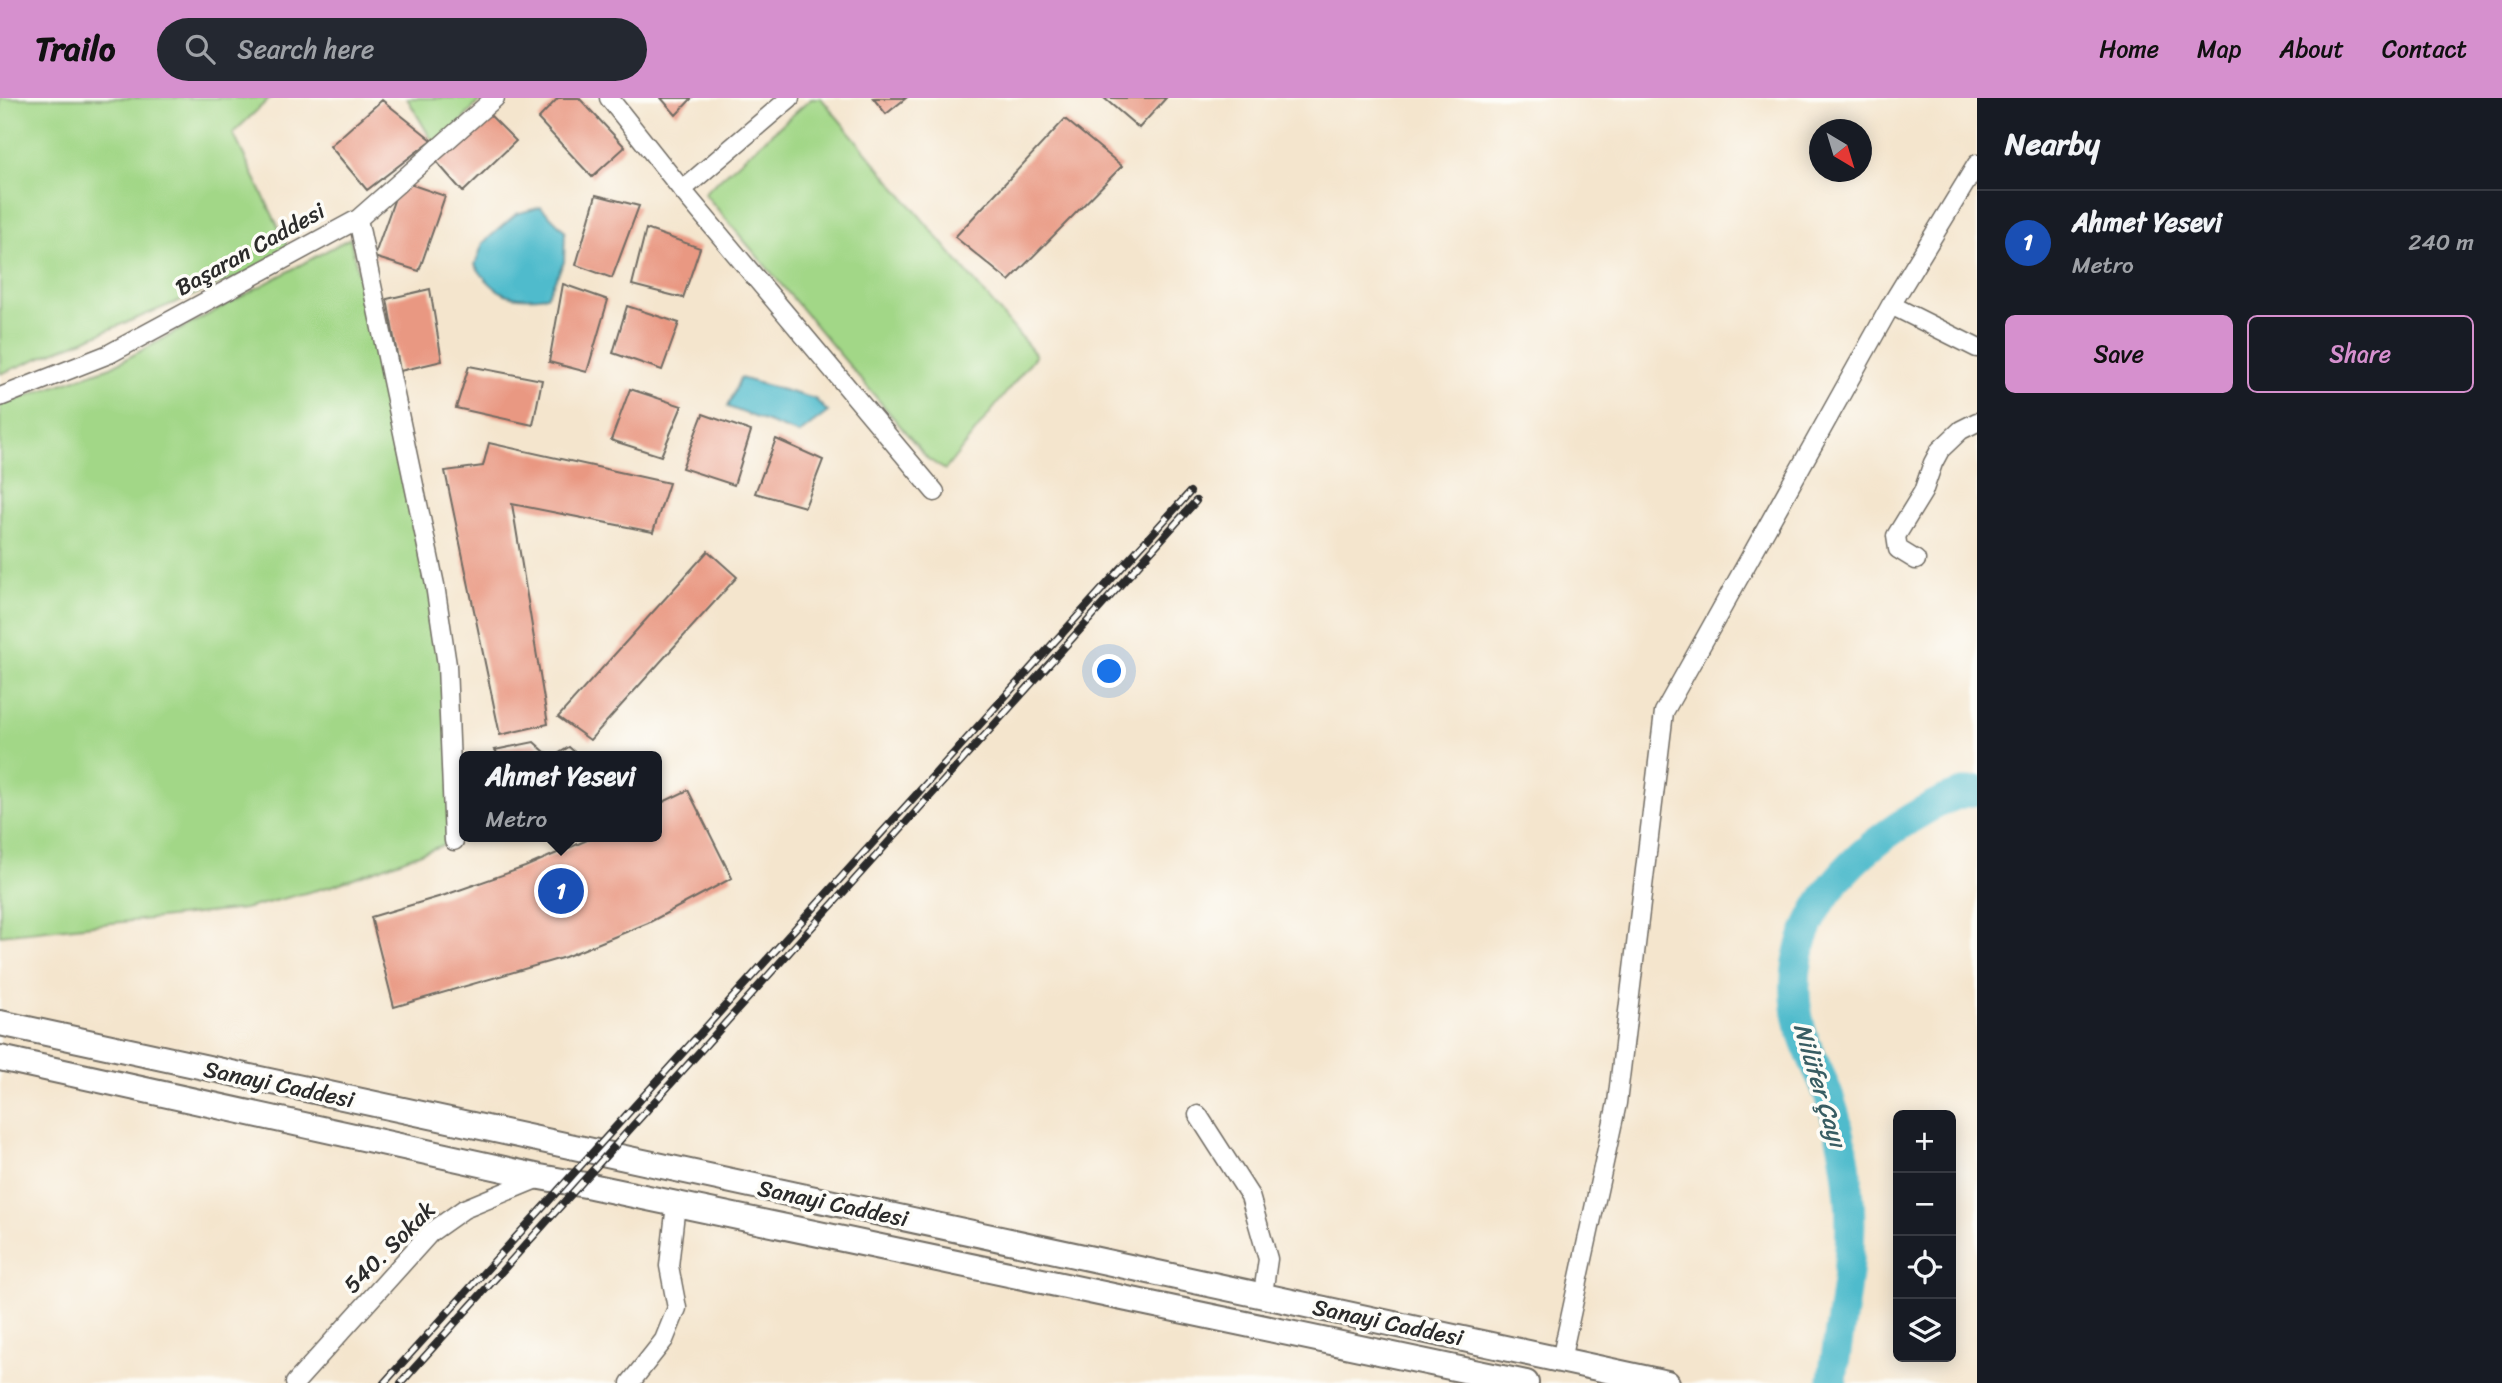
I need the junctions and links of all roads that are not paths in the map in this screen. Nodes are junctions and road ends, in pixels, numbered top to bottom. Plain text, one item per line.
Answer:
1 (495, 98) edge
2 (609, 98) edge
3 (790, 98) edge
4 (1977, 164) edge
5 (682, 190) junction
6 (358, 219) junction
7 (1891, 305) junction
8 (1977, 348) edge
9 (0, 397) edge
10 (1977, 422) edge
11 (935, 492) dead end
12 (1916, 560) dead end
13 (454, 841) dead end
14 (0, 1023) edge
15 (0, 1058) edge
16 (1198, 1115) dead end
17 (540, 1177) junction
18 (676, 1204) junction
19 (1263, 1294) junction
20 (1561, 1360) junction
21 (295, 1383) edge
22 (630, 1383) edge
23 (1526, 1383) edge
24 (1667, 1383) edge

1 - 6 street, Başaran Caddesi
2 - 5 street
3 - 5 street
4 - 7 street
5 - 11 street
6 - 9 street, Başaran Caddesi
6 - 13 street
7 - 8 street
7 - 20 street
10 - 12 street
14 - 19 highway, Sanayi Caddesi
15 - 17 highway, Sanayi Caddesi
16 - 19 street
17 - 18 highway, Sanayi Caddesi
17 - 21 street, 540. Sokak
18 - 22 street
18 - 23 highway, Sanayi Caddesi
19 - 20 highway, Sanayi Caddesi
20 - 24 highway, Sanayi Caddesi

